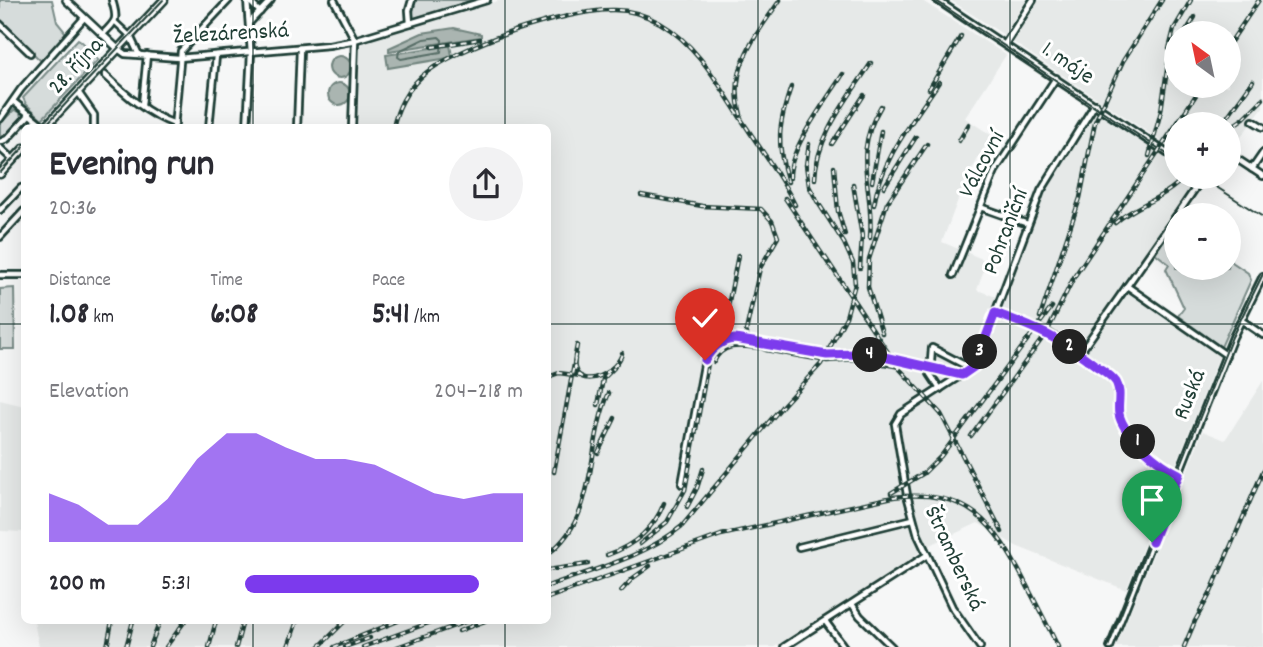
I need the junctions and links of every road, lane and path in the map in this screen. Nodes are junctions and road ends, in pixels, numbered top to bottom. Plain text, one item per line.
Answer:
1 (66, 0) edge
2 (112, 0) edge
3 (164, 0) edge
4 (229, 0) edge
5 (247, 0) edge
6 (271, 0) edge
7 (334, 0) edge
8 (412, 0) edge
9 (487, 0) edge
10 (937, 0) edge
11 (1033, 0) edge
12 (260, 12) junction
13 (84, 18) junction
14 (115, 22) junction
15 (250, 23) junction
16 (410, 23) junction
17 (0, 24) edge
18 (102, 34) junction
19 (130, 36) junction
20 (355, 40) junction
21 (1005, 44) junction
22 (300, 48) junction
23 (118, 49) junction
24 (30, 53) dead end
25 (251, 53) junction
26 (139, 55) junction
27 (147, 55) junction
28 (216, 56) junction
29 (180, 58) junction
30 (105, 75) dead end
31 (1056, 78) junction
32 (78, 92) junction
33 (14, 102) junction
34 (1095, 104) junction
35 (142, 106) junction
36 (30, 114) junction
37 (0, 119) edge
38 (1253, 121) dead end
39 (42, 124) edge
40 (49, 124) edge
41 (93, 124) edge
42 (171, 124) edge
43 (174, 124) edge
44 (209, 124) edge
45 (247, 124) edge
46 (297, 124) edge
47 (352, 124) edge
48 (1263, 128) edge
49 (0, 142) edge
50 (0, 148) edge
51 (21, 151) edge
52 (1164, 151) edge
53 (1263, 153) edge
54 (13, 160) junction
55 (1241, 162) edge
56 (1252, 169) junction
57 (0, 174) edge
58 (1263, 176) edge
59 (21, 188) edge
60 (980, 206) junction
61 (0, 210) edge
62 (21, 214) edge
63 (1028, 224) junction
64 (1164, 233) edge
65 (0, 237) edge
66 (0, 275) edge
67 (21, 275) edge
68 (953, 275) dead end
69 (1263, 276) edge
70 (1127, 286) junction
71 (995, 313) junction
72 (1241, 320) junction
73 (1263, 335) edge
74 (1080, 354) junction
75 (1226, 355) junction
76 (930, 368) junction
77 (972, 369) junction
78 (962, 375) junction
79 (940, 389) junction
80 (1179, 474) junction
81 (682, 484) dead end
82 (913, 519) junction
83 (799, 547) dead end
84 (927, 555) junction
85 (852, 604) junction
86 (825, 621) junction
87 (793, 645) edge
88 (784, 647) edge
89 (844, 647) edge
90 (892, 647) edge
91 (980, 647) edge
92 (1110, 647) edge

1 - 13 street
2 - 14 street
3 - 19 main road, 28. října
4 - 29 street
5 - 12 street
5 - 15 street
6 - 12 street
7 - 20 street
8 - 16 street
9 - 16 street, Železárenská
10 - 21 street, 1. máje
11 - 21 street
12 - 15 street
13 - 18 street
13 - 33 street
14 - 18 street
14 - 19 street
15 - 25 street
16 - 20 street, Železárenská
17 - 24 street
18 - 23 street
19 - 23 main road, 28. října
19 - 26 street
20 - 22 street, Železárenská
20 - 47 street
21 - 31 street, 1. máje
22 - 25 street, Železárenská
22 - 46 street
23 - 26 street, Železárenská
23 - 32 main road, 28. října
25 - 28 street, Železárenská
25 - 45 street
26 - 27 street, Železárenská
27 - 29 street, Železárenská
27 - 35 street
28 - 29 street, Železárenská
28 - 44 street
29 - 43 street
30 - 35 street
31 - 34 street, 1. máje
31 - 60 street, Válcovní
32 - 40 main road, 28. října
32 - 41 street
33 - 36 street
33 - 37 street
34 - 52 street, 1. máje
34 - 63 street, Pohraniční
35 - 42 street
36 - 39 street
36 - 49 street
38 - 48 street
50 - 54 street
51 - 54 main road
53 - 56 street
54 - 57 main road
55 - 56 street
56 - 58 street
59 - 61 street
60 - 63 street
60 - 68 street, Válcovní
62 - 65 street
63 - 71 street, Pohraniční
64 - 70 street
66 - 67 street
69 - 72 street, Ruská
70 - 74 street
70 - 75 street
71 - 74 street
71 - 77 street, Pohraniční
72 - 73 street
72 - 75 street, Ruská
74 - 80 street
75 - 80 street, Ruská
76 - 77 street
76 - 78 street
76 - 79 street
76 - 81 street
77 - 78 street
78 - 79 street
79 - 82 street, Štramberská
80 - 92 street, Ruská
82 - 83 street
82 - 84 street, Štramberská
84 - 85 street
84 - 91 street, Štramberská
85 - 86 street
85 - 90 street
86 - 87 street
86 - 89 street
87 - 88 street

